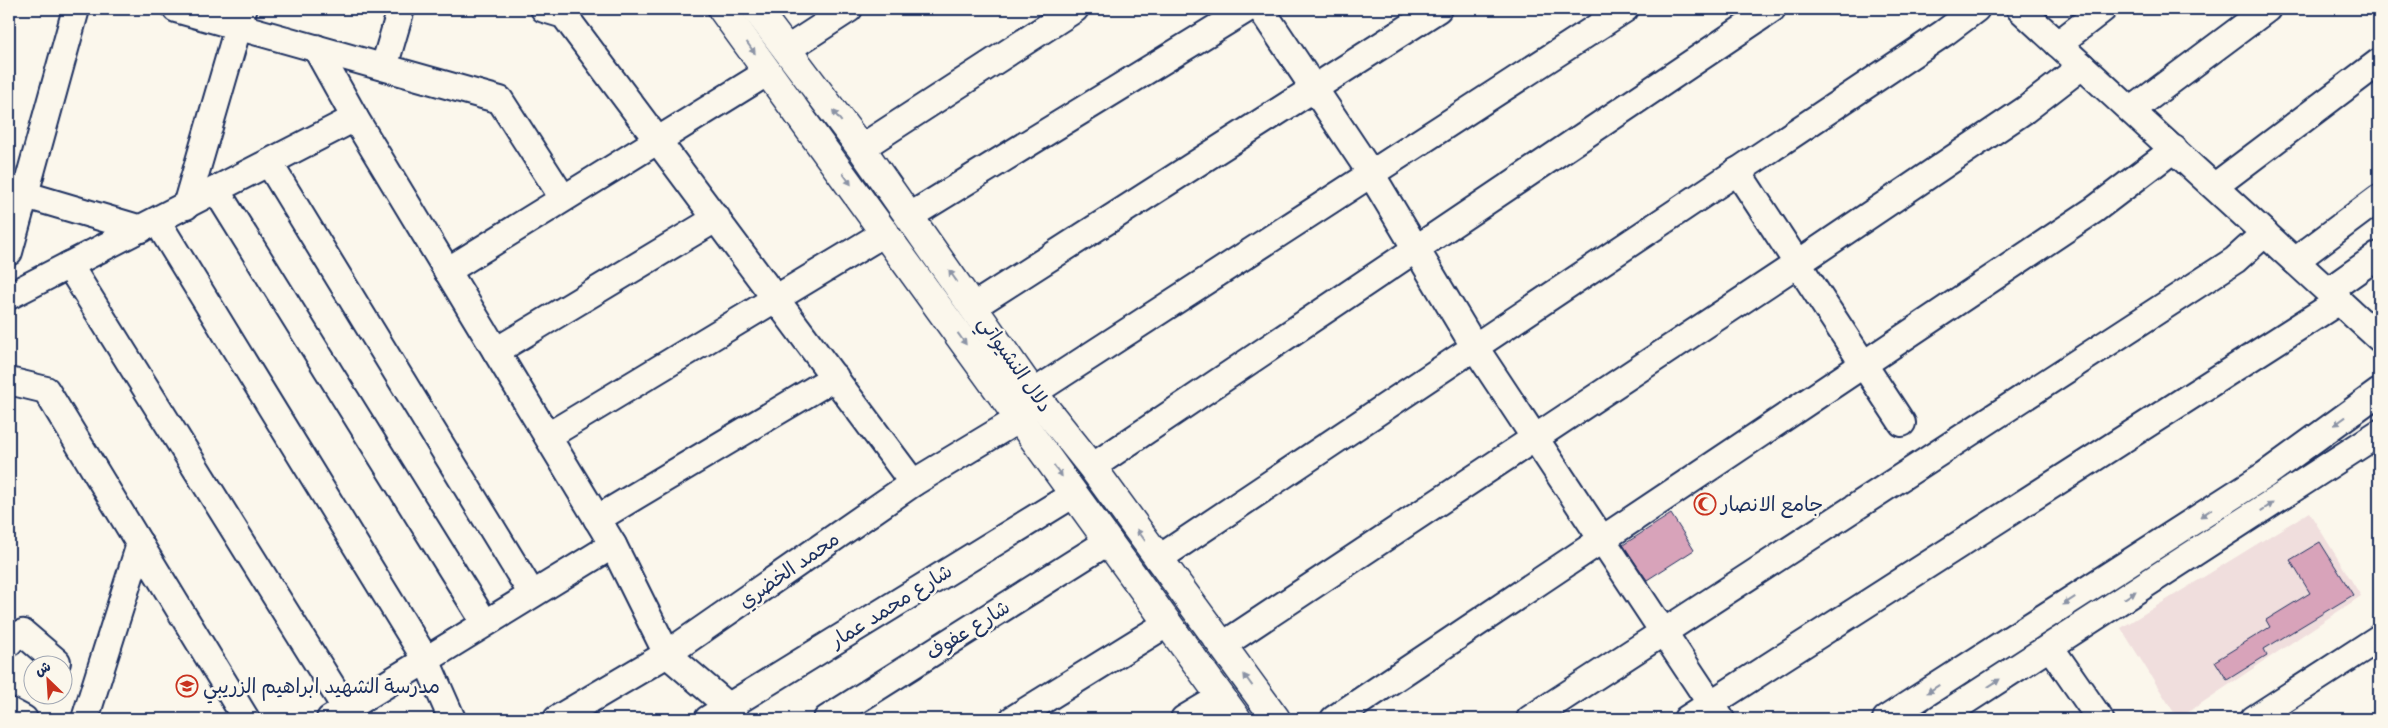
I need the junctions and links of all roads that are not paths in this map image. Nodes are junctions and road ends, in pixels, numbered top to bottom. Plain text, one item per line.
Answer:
1 (76, 9) edge
2 (176, 9) edge
3 (401, 9) edge
4 (544, 9) edge
5 (722, 9) edge
6 (756, 9) edge
7 (849, 9) edge
8 (1075, 9) edge
9 (1247, 9) edge
10 (1261, 9) edge
11 (1438, 9) edge
12 (1625, 9) edge
13 (1772, 9) edge
14 (1976, 9) edge
15 (2020, 9) edge
16 (2103, 9) edge
17 (2267, 9) edge
18 (241, 17) edge
19 (2058, 44) junction
20 (316, 48) junction
21 (786, 50) junction
22 (2379, 62) edge
23 (2082, 66) junction
24 (384, 67) junction
25 (768, 72) junction
26 (1313, 87) junction
27 (2132, 110) junction
28 (356, 118) junction
29 (659, 140) junction
30 (861, 148) junction
31 (2174, 149) junction
32 (269, 163) junction
33 (1737, 171) junction
34 (1370, 172) junction
35 (2215, 186) junction
36 (216, 190) junction
37 (17, 192) edge
38 (564, 198) junction
39 (2379, 198) edge
40 (186, 206) junction
41 (910, 216) junction
42 (717, 218) junction
43 (149, 225) junction
44 (886, 232) junction
45 (2266, 233) junction
46 (1417, 249) junction
47 (9, 252) edge
48 (2379, 255) edge
49 (2295, 261) junction
50 (1797, 264) junction
51 (69, 265) junction
52 (447, 271) junction
53 (9, 296) edge
54 (2333, 296) junction
55 (777, 298) junction
56 (974, 306) junction
57 (2375, 328) edge
58 (1474, 346) junction
59 (496, 351) junction
60 (1864, 365) junction
61 (835, 377) junction
62 (9, 380) edge
63 (2379, 392) edge
64 (1037, 397) junction
65 (1019, 419) junction
66 (1902, 423) dead end
67 (2379, 433) edge
68 (548, 436) junction
69 (1536, 439) junction
70 (1092, 467) junction
71 (913, 483) junction
72 (1074, 494) junction
73 (597, 519) junction
74 (1109, 541) junction
75 (1602, 541) junction
76 (140, 544) junction
77 (612, 545) junction
78 (1158, 559) junction
79 (532, 594) junction
80 (1168, 622) junction
81 (485, 623) junction
82 (1664, 631) junction
83 (2379, 638) edge
84 (9, 643) edge
85 (1223, 645) junction
86 (2050, 647) junction
87 (667, 654) junction
88 (50, 656) edge
89 (426, 660) junction
90 (1221, 696) junction
91 (9, 711) edge
92 (1716, 711) edge
93 (338, 714) edge
94 (724, 715) edge
95 (24, 719) edge
96 (85, 719) edge
97 (246, 719) edge
98 (452, 719) edge
99 (557, 719) edge
100 (827, 719) edge
101 (1013, 719) edge
102 (1184, 719) edge
103 (1237, 719) edge
104 (1276, 719) edge
105 (1334, 719) edge
106 (1530, 719) edge
107 (1687, 719) edge
108 (1886, 719) edge
109 (1938, 719) edge
110 (2100, 719) edge
111 (2254, 719) edge

1 - 37 street
2 - 18 street
3 - 24 street
4 - 29 street
5 -> 25 main road, دلال النشيواتي
6 - 21 main road, دلال النشيواتي
7 - 21 street
8 - 30 street
9 - 41 street
10 - 26 street
11 - 26 street
12 - 34 street
13 - 46 street
14 - 33 street
15 - 19 street
16 - 19 street
17 - 27 street
18 - 20 street
18 - 40 street
19 - 23 street
20 - 24 street
20 - 28 street
30 -> 21 main road, دلال النشيواتي
22 - 35 street
23 - 27 street
23 - 50 street
24 - 38 street
25 - 29 street
25 -> 44 main road, دلال النشيواتي
26 - 34 street
26 - 56 street
27 - 31 street
28 - 32 street
28 - 52 street
29 - 38 street
29 - 42 street
30 - 41 main road, دلال النشيواتي
31 - 35 street
31 - 60 street
32 - 36 street
32 - 79 street
33 - 50 street
33 - 58 street
34 - 46 street
34 - 64 street
35 - 45 street
36 - 40 street
36 - 81 street
37 - 43 street
37 - 47 street
38 - 52 street
39 - 49 street
40 - 43 street
56 -> 41 main road, دلال النشيواتي
42 - 55 street
42 - 59 street
43 - 51 street
43 - 89 street
44 - 55 street
44 -> 65 main road, دلال النشيواتي
45 - 49 street
45 - 82 street
46 - 58 street
46 - 70 street
48 - 54 street
49 - 54 street
50 - 60 street
50 - 69 street
51 - 53 street
51 - 93 street
52 - 59 street
54 - 57 street
54 - 92 street
55 - 61 street
55 - 68 street
56 - 64 main road, دلال النشيواتي
58 - 69 street
58 - 78 street
59 - 68 street
60 - 66 street
60 - 75 street
61 - 71 street
61 - 73 street
62 - 76 street
63 -> 108 street
64 - 65 main road
64 - 70 main road, دلال النشيواتي
65 - 71 street, محمد الخضري
65 -> 72 main road, دلال النشيواتي
86 -> 67 street
68 - 73 street
69 - 75 street
69 - 85 street
78 -> 70 main road, دلال النشيواتي
71 - 87 street, محمد الخضري
72 - 74 main road, دلال النشيواتي
72 - 94 street, شارع محمد عمار
73 - 77 street
74 - 80 main road, دلال النشيواتي
74 - 100 street, شارع عفوف
75 - 82 street
75 - 105 street
76 - 96 street
76 - 97 street
77 - 79 street
77 - 87 street
78 - 85 main road, دلال النشيواتي
79 - 81 street
80 - 90 main road, دلال النشيواتي
80 - 101 street
81 - 89 street
82 - 92 street
82 - 106 street
83 - 111 street
84 - 88 street
104 -> 85 main road, دلال النشيواتي
109 -> 86 street
86 - 110 street
87 - 94 street
87 - 99 street, محمد الخضري
89 - 93 street
89 - 98 street
90 - 102 street
90 - 103 main road, دلال النشيواتي
91 - 95 street
92 - 107 street

